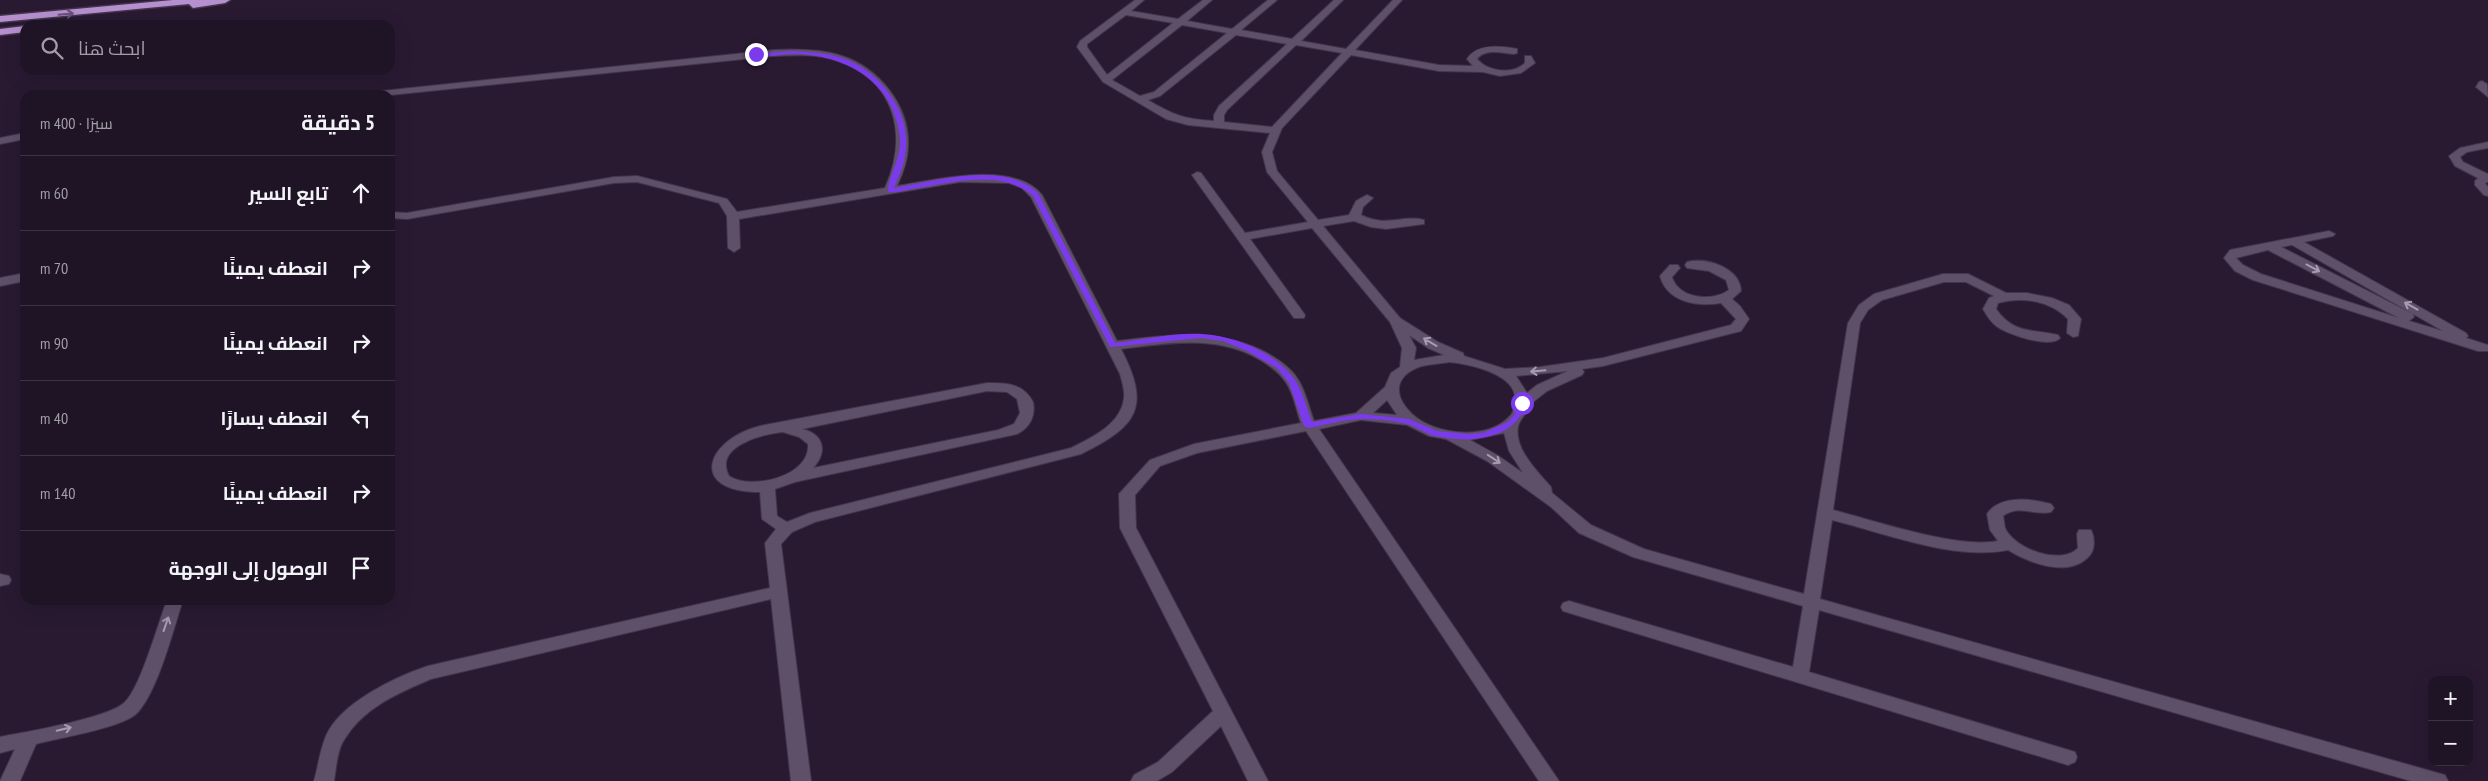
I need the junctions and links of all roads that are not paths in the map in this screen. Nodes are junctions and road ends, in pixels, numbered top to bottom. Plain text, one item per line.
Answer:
1 (203, 0) edge
2 (225, 0) edge
3 (1140, 0) edge
4 (1208, 0) edge
5 (1273, 0) edge
6 (1339, 0) edge
7 (1398, 0) edge
8 (1124, 12) junction
9 (0, 19) edge
10 (86, 20) edge
11 (1180, 22) junction
12 (20, 30) edge
13 (0, 32) edge
14 (1233, 32) junction
15 (1295, 43) junction
16 (1514, 51) dead end
17 (1348, 53) junction
18 (1528, 58) dead end
19 (1484, 69) junction
20 (1106, 80) junction
21 (2482, 84) dead end
22 (395, 92) edge
23 (2488, 94) edge
24 (1140, 99) junction
25 (1219, 125) junction
26 (1275, 130) junction
27 (20, 137) edge
28 (0, 141) edge
29 (2488, 145) edge
30 (1197, 175) dead end
31 (2488, 178) edge
32 (890, 190) junction
33 (2488, 193) edge
34 (1367, 198) dead end
35 (395, 215) edge
36 (734, 216) junction
37 (1355, 217) junction
38 (1420, 222) dead end
39 (1316, 224) junction
40 (2329, 234) dead end
41 (1242, 237) junction
42 (2293, 241) junction
43 (2270, 246) junction
44 (734, 248) dead end
45 (1691, 264) dead end
46 (1674, 268) dead end
47 (20, 278) edge
48 (0, 282) edge
49 (2002, 296) junction
50 (1724, 299) junction
51 (1298, 315) dead end
52 (1396, 320) junction
53 (2074, 333) dead end
54 (2054, 338) dead end
55 (1112, 346) junction
56 (2485, 350) edge
57 (1465, 359) junction
58 (1603, 362) junction
59 (1407, 368) junction
60 (1504, 373) junction
61 (1391, 389) junction
62 (1522, 403) junction
63 (1361, 416) junction
64 (1409, 421) junction
65 (1511, 424) junction
66 (1309, 426) junction
67 (783, 428) junction
68 (1451, 436) junction
69 (796, 476) junction
70 (767, 487) junction
71 (1556, 503) junction
72 (2046, 508) dead end
73 (1825, 513) junction
74 (786, 528) junction
75 (2085, 534) dead end
76 (2010, 544) junction
77 (778, 592) junction
78 (1811, 602) junction
79 (173, 605) edge
80 (1569, 607) dead end
81 (1800, 677) junction
82 (1223, 713) junction
83 (29, 738) junction
84 (0, 745) edge
85 (2068, 757) dead end
86 (10, 781) edge
87 (324, 781) edge
88 (801, 781) edge
89 (1141, 781) edge
90 (1258, 781) edge
91 (1549, 781) edge
92 (2438, 781) edge

9 -> 1 highway
2 - 10 highway
3 - 8 lane
4 - 11 lane
5 - 14 lane
6 - 15 lane
7 - 17 lane
8 - 11 lane
8 - 20 lane
11 - 14 lane
11 - 20 lane
12 - 13 highway
14 - 15 lane
14 - 24 lane
15 - 17 lane
15 - 25 lane
16 - 19 lane
17 - 19 lane
17 - 26 lane
18 - 19 lane
20 - 24 lane
21 - 23 lane
22 - 32 lane
24 - 25 lane
25 - 26 lane
26 - 39 lane
27 - 28 lane
29 - 31 lane
30 - 41 lane
31 - 33 lane
32 - 36 lane
32 - 55 lane
34 - 37 lane
35 - 36 lane
36 - 44 lane
37 - 38 lane
37 - 39 lane
39 - 41 lane
39 - 52 lane
40 - 42 lane
41 - 51 lane
42 - 43 lane
56 -> 42 lane
43 -> 56 lane
43 - 56 lane
45 - 50 lane
46 - 50 lane
47 - 48 lane
49 - 53 lane
49 - 54 lane
49 - 73 lane
50 - 58 lane
57 -> 52 lane
52 - 59 lane
55 - 66 lane
55 - 74 lane
57 - 59 lane
57 - 60 lane
58 -> 60 lane
58 - 62 lane
59 - 61 lane
60 - 62 lane
61 - 63 lane
61 - 64 lane
62 - 65 lane
63 - 64 lane
63 - 66 lane
64 - 68 lane
65 - 68 lane
65 - 71 lane
66 - 82 lane
66 - 91 lane
67 - 69 lane
67 - 69 lane
67 - 70 lane
68 -> 71 lane
69 - 70 lane
70 - 74 lane
71 - 78 lane
72 - 76 lane
73 - 76 lane
73 - 78 lane
74 - 77 lane
75 - 76 lane
77 - 87 lane
77 - 88 lane
78 - 81 lane
78 - 92 lane
83 -> 79 lane
80 - 81 lane
81 - 85 lane
82 - 89 lane
82 - 90 lane
83 - 84 lane
83 - 86 lane

